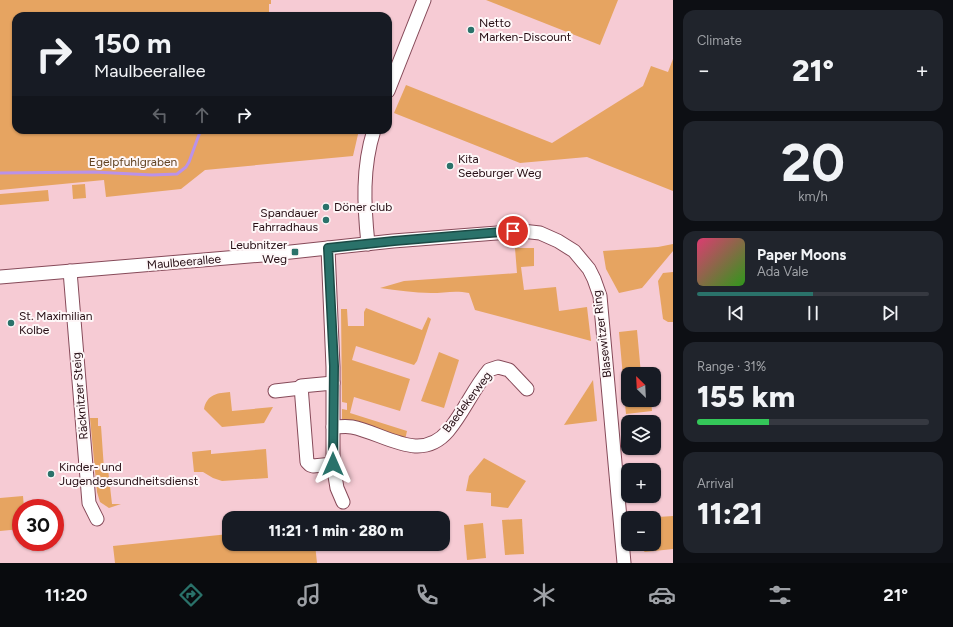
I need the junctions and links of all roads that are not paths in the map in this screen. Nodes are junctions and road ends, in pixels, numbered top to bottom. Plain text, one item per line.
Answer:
1 (424, 0) edge
2 (392, 81) edge
3 (373, 134) edge
4 (368, 244) junction
5 (328, 248) junction
6 (70, 271) junction
7 (0, 277) edge
8 (334, 383) junction
9 (302, 388) junction
10 (527, 389) dead end
11 (275, 391) dead end
12 (333, 427) junction
13 (333, 464) junction
14 (343, 502) dead end
15 (98, 519) dead end
16 (624, 563) edge

1 - 2 street
3 - 4 street
4 - 5 street, Maulbeerallee
4 - 16 street, Blasewitzer Ring
5 - 6 street, Maulbeerallee
5 - 8 street
6 - 7 street, Maulbeerallee
6 - 15 street, Räcknitzer Steig
8 - 9 street
8 - 12 street
9 - 11 street
9 - 13 street
10 - 12 street, Baedekerweg
12 - 13 street
13 - 14 street

